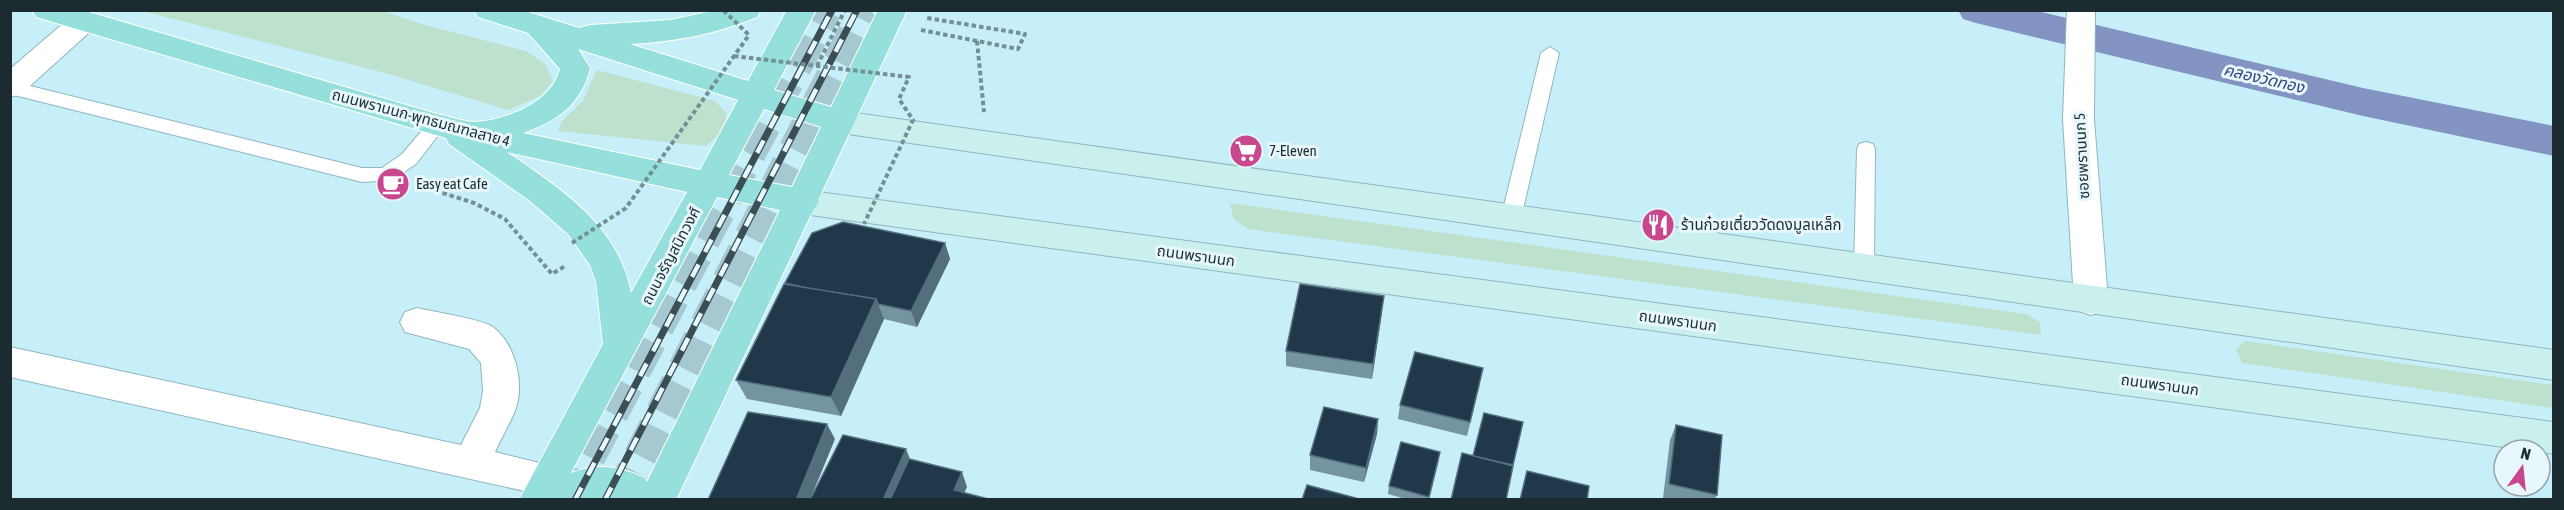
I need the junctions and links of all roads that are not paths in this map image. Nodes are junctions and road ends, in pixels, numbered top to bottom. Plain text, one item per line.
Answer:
1 (46, 10) edge
2 (488, 10) edge
3 (747, 10) edge
4 (802, 10) edge
5 (2081, 10) edge
6 (903, 19) edge
7 (83, 22) junction
8 (550, 30) junction
9 (1550, 53) dead end
10 (10, 87) edge
11 (756, 96) junction
12 (841, 122) junction
13 (453, 129) junction
14 (1866, 149) dead end
15 (709, 183) junction
16 (803, 202) junction
17 (1511, 218) junction
18 (1864, 269) junction
19 (2091, 301) junction
20 (417, 322) dead end
21 (621, 349) junction
22 (10, 362) edge
23 (2553, 365) edge
24 (2553, 438) edge
25 (470, 464) junction
26 (546, 493) edge
27 (635, 500) edge
28 (657, 500) edge

1 - 7 main road, ถนนพรานนก-พุทธมณฑลสาย 4
2 - 8 main road
3 - 8 main road
4 - 11 main road, ถนนจรัญสนิทวงศ์
5 - 19 street, ซอยพรานนก 5
6 - 12 main road
7 - 10 street
7 - 13 main road, ถนนพรานนก-พุทธมณฑลสาย 4
8 - 11 main road
8 - 13 main road
9 - 17 lane
10 - 13 lane
11 - 12 main road
11 - 15 main road, ถนนจรัญสนิทวงศ์
12 - 16 main road
12 - 17 main road
13 - 15 main road, ถนนพรานนก-พุทธมณฑลสาย 4
13 - 21 main road
14 - 18 lane
15 - 16 main road, ถนนพรานนก-พุทธมณฑลสาย 4
15 - 21 main road, ถนนจรัญสนิทวงศ์
16 - 24 main road, ถนนพรานนก
16 - 28 main road
17 - 18 main road
18 - 19 main road
19 - 23 main road
20 - 25 street
21 - 26 main road, ถนนจรัญสนิทวงศ์
22 - 25 street
25 - 26 street
26 - 27 main road

